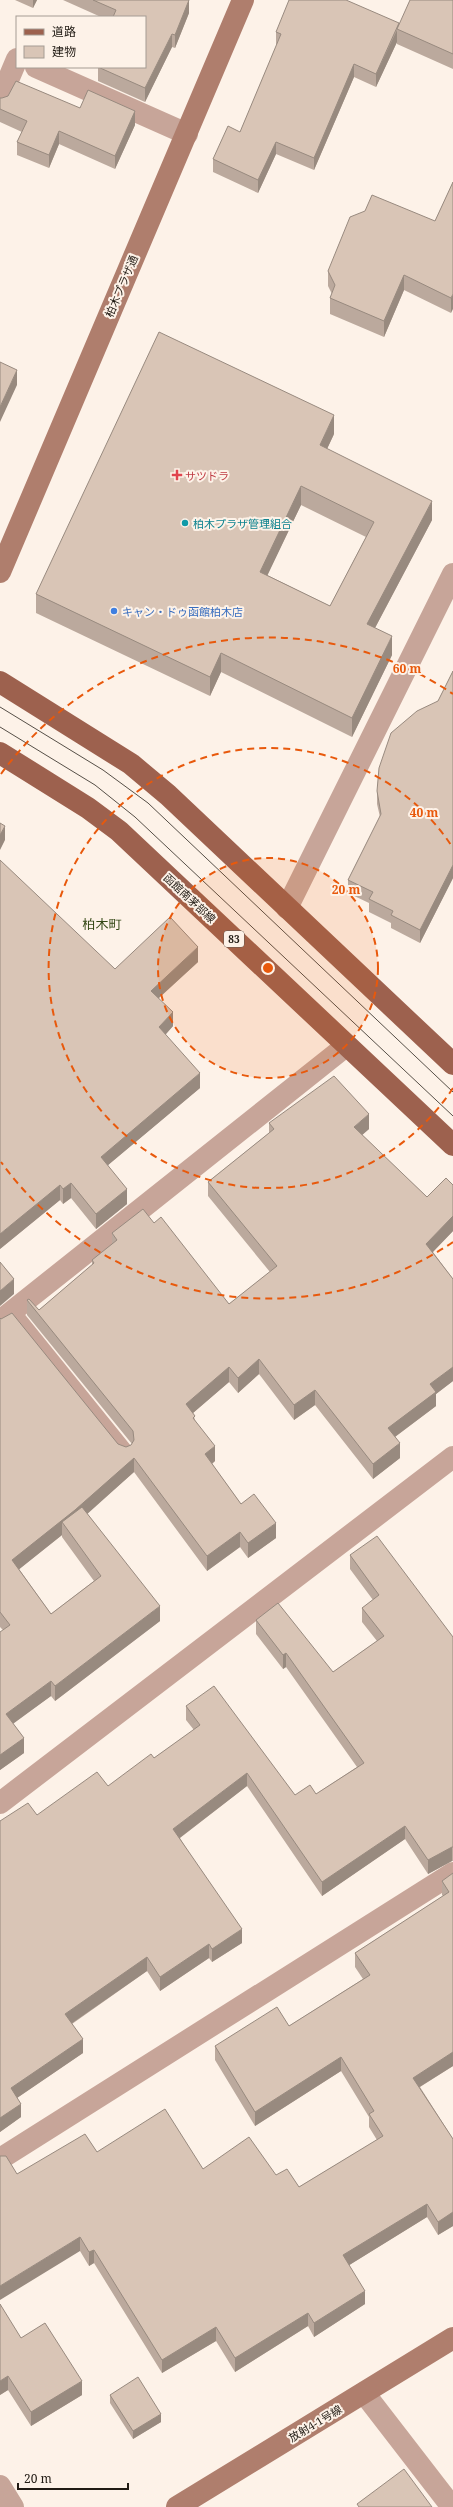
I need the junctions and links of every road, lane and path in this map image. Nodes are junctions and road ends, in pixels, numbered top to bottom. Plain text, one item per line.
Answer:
1 (244, 0) edge
2 (0, 51) edge
3 (16, 59) edge
4 (16, 61) edge
5 (38, 68) edge
6 (0, 99) edge
7 (188, 134) junction
8 (0, 572) edge
9 (453, 574) edge
10 (0, 682) edge
11 (0, 753) edge
12 (288, 908) junction
13 (346, 1046) junction
14 (453, 1064) edge
15 (453, 1145) edge
16 (6, 1316) edge
17 (125, 1452) edge
18 (453, 1457) edge
19 (0, 1803) edge
20 (453, 1873) edge
21 (0, 2158) edge
22 (453, 2338) edge
23 (364, 2393) junction
24 (0, 2486) edge
25 (13, 2507) edge
26 (177, 2507) edge
27 (452, 2507) edge

1 - 7 street, 柏木プラザ通
2 - 3 street
4 - 6 street
5 - 7 street
7 - 8 street, 柏木プラザ通
9 - 12 street
10 - 12 main road
11 - 13 main road, 函館南茅部線 / 83
12 - 14 main road
13 - 15 main road, 函館南茅部線 / 83
13 - 16 street
16 - 17 lane
18 - 19 street
20 - 21 street
22 - 23 street, 放射4-1号線
23 - 26 street, 放射4-1号線
23 - 27 street
24 - 25 street

